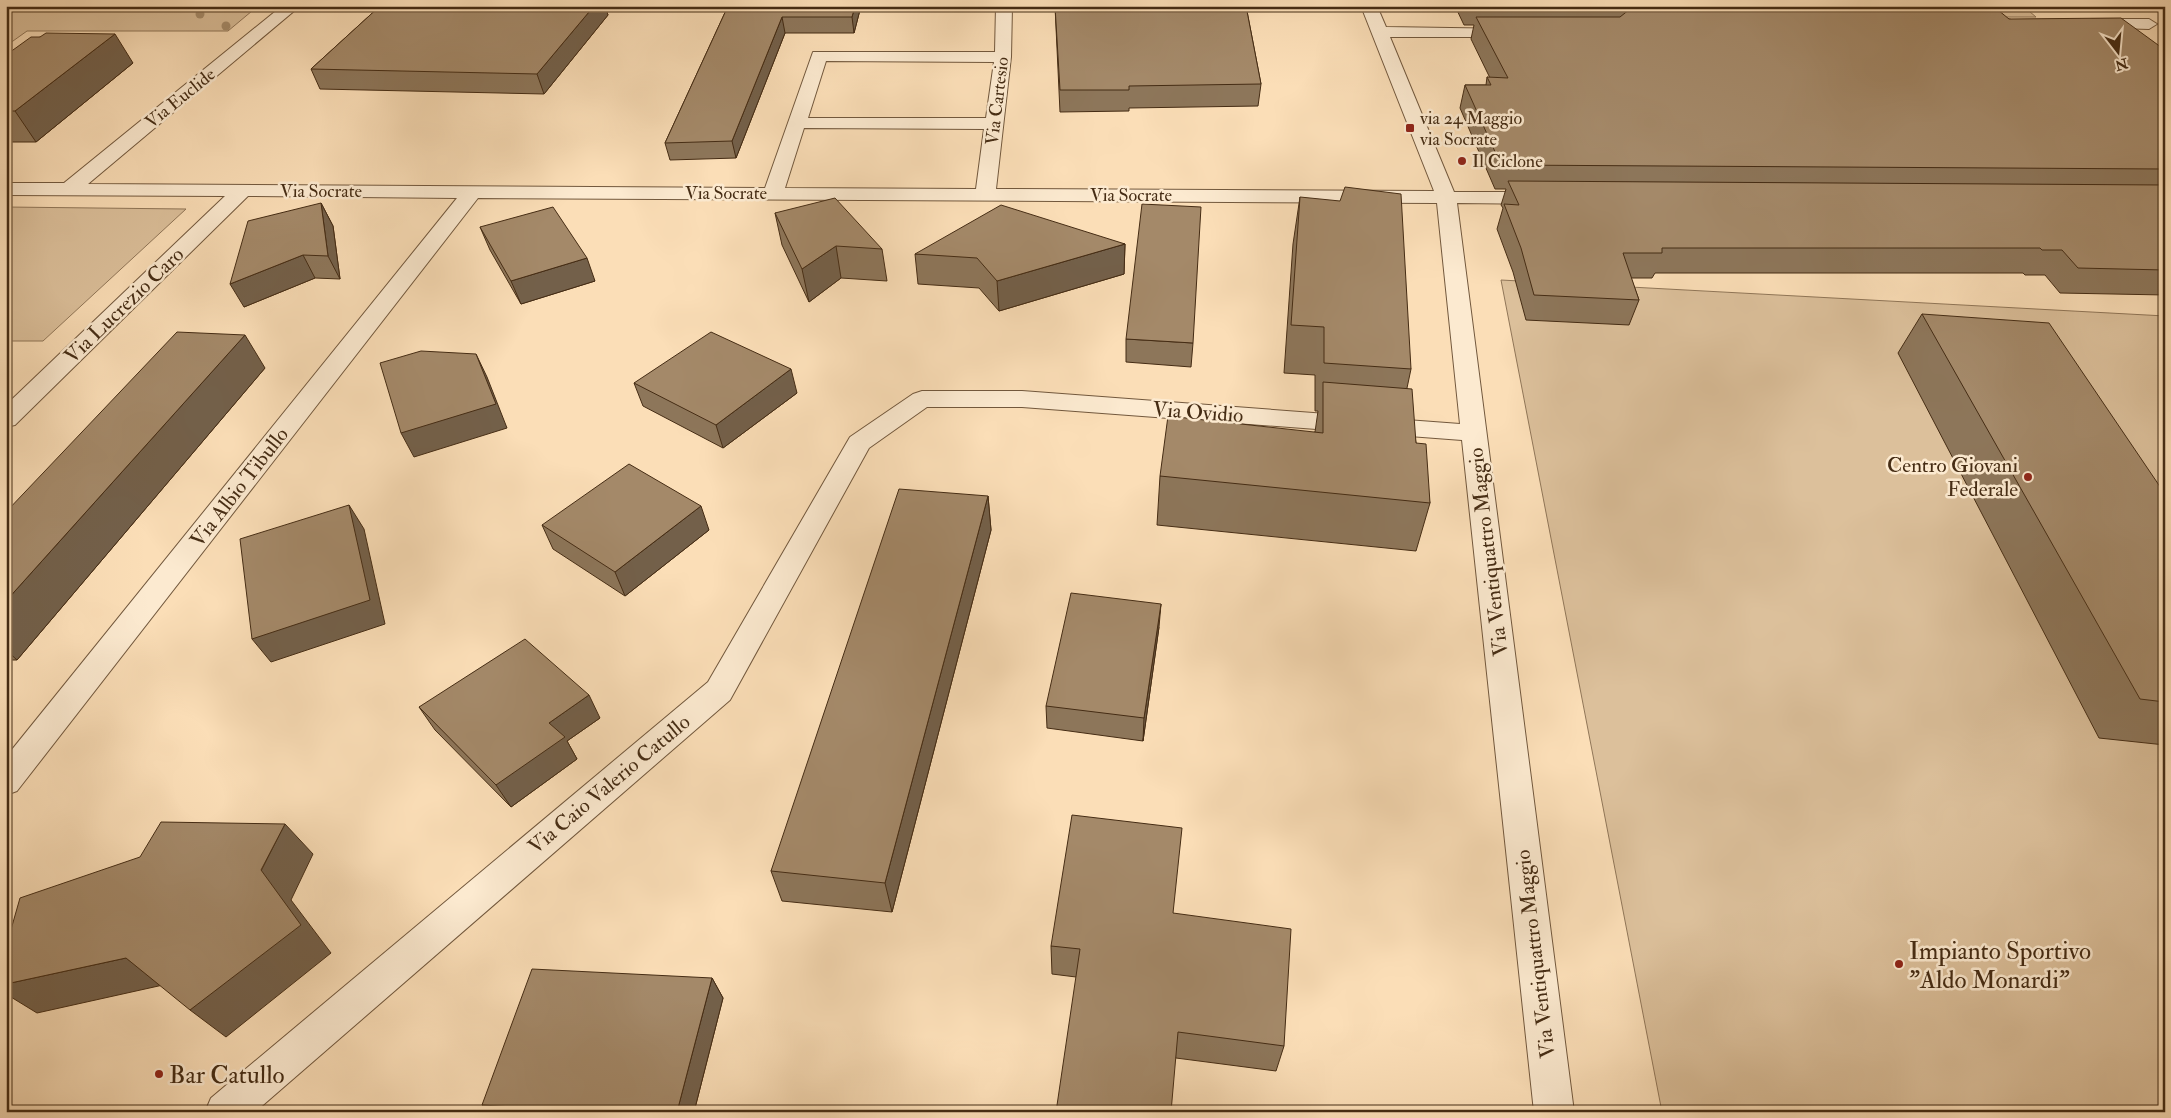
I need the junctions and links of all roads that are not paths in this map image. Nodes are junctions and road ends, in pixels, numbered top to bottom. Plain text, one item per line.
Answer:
1 (292, 6) edge
2 (1004, 6) edge
3 (1369, 6) edge
4 (2124, 6) edge
5 (2077, 24) edge
6 (2149, 24) junction
7 (1379, 32) junction
8 (1525, 32) edge
9 (2165, 35) edge
10 (1003, 58) junction
11 (797, 123) junction
12 (994, 124) junction
13 (6, 189) edge
14 (68, 190) junction
15 (242, 191) junction
16 (472, 192) junction
17 (773, 194) junction
18 (984, 195) junction
19 (1446, 197) junction
20 (1560, 198) edge
21 (922, 400) joint
22 (6, 419) edge
23 (1474, 433) junction
24 (6, 781) edge
25 (225, 1112) edge
26 (1554, 1112) edge

1 - 14 street, Via Euclide
2 - 10 street, Via Cartesio
3 - 7 street, Via Ventiquattro Maggio
4 - 6 street
5 - 6 street
6 - 9 street
7 - 8 street
7 - 19 street, Via Ventiquattro Maggio
10 - 11 street
10 - 12 street, Via Cartesio
11 - 12 street
11 - 17 street
12 - 18 street, Via Cartesio
13 - 14 street, Via Socrate
14 - 15 street, Via Socrate
15 - 16 street, Via Socrate
15 - 22 street, Via Lucrezio Caro
16 - 17 street, Via Socrate
16 - 24 street, Via Albio Tibullo
17 - 18 street, Via Socrate
18 - 19 street, Via Socrate
19 - 20 street, Via Socrate
19 - 23 street, Via Ventiquattro Maggio
21 - 23 street, Via Ovidio
21 - 25 street, Via Caio Valerio Catullo
23 - 26 street, Via Ventiquattro Maggio

